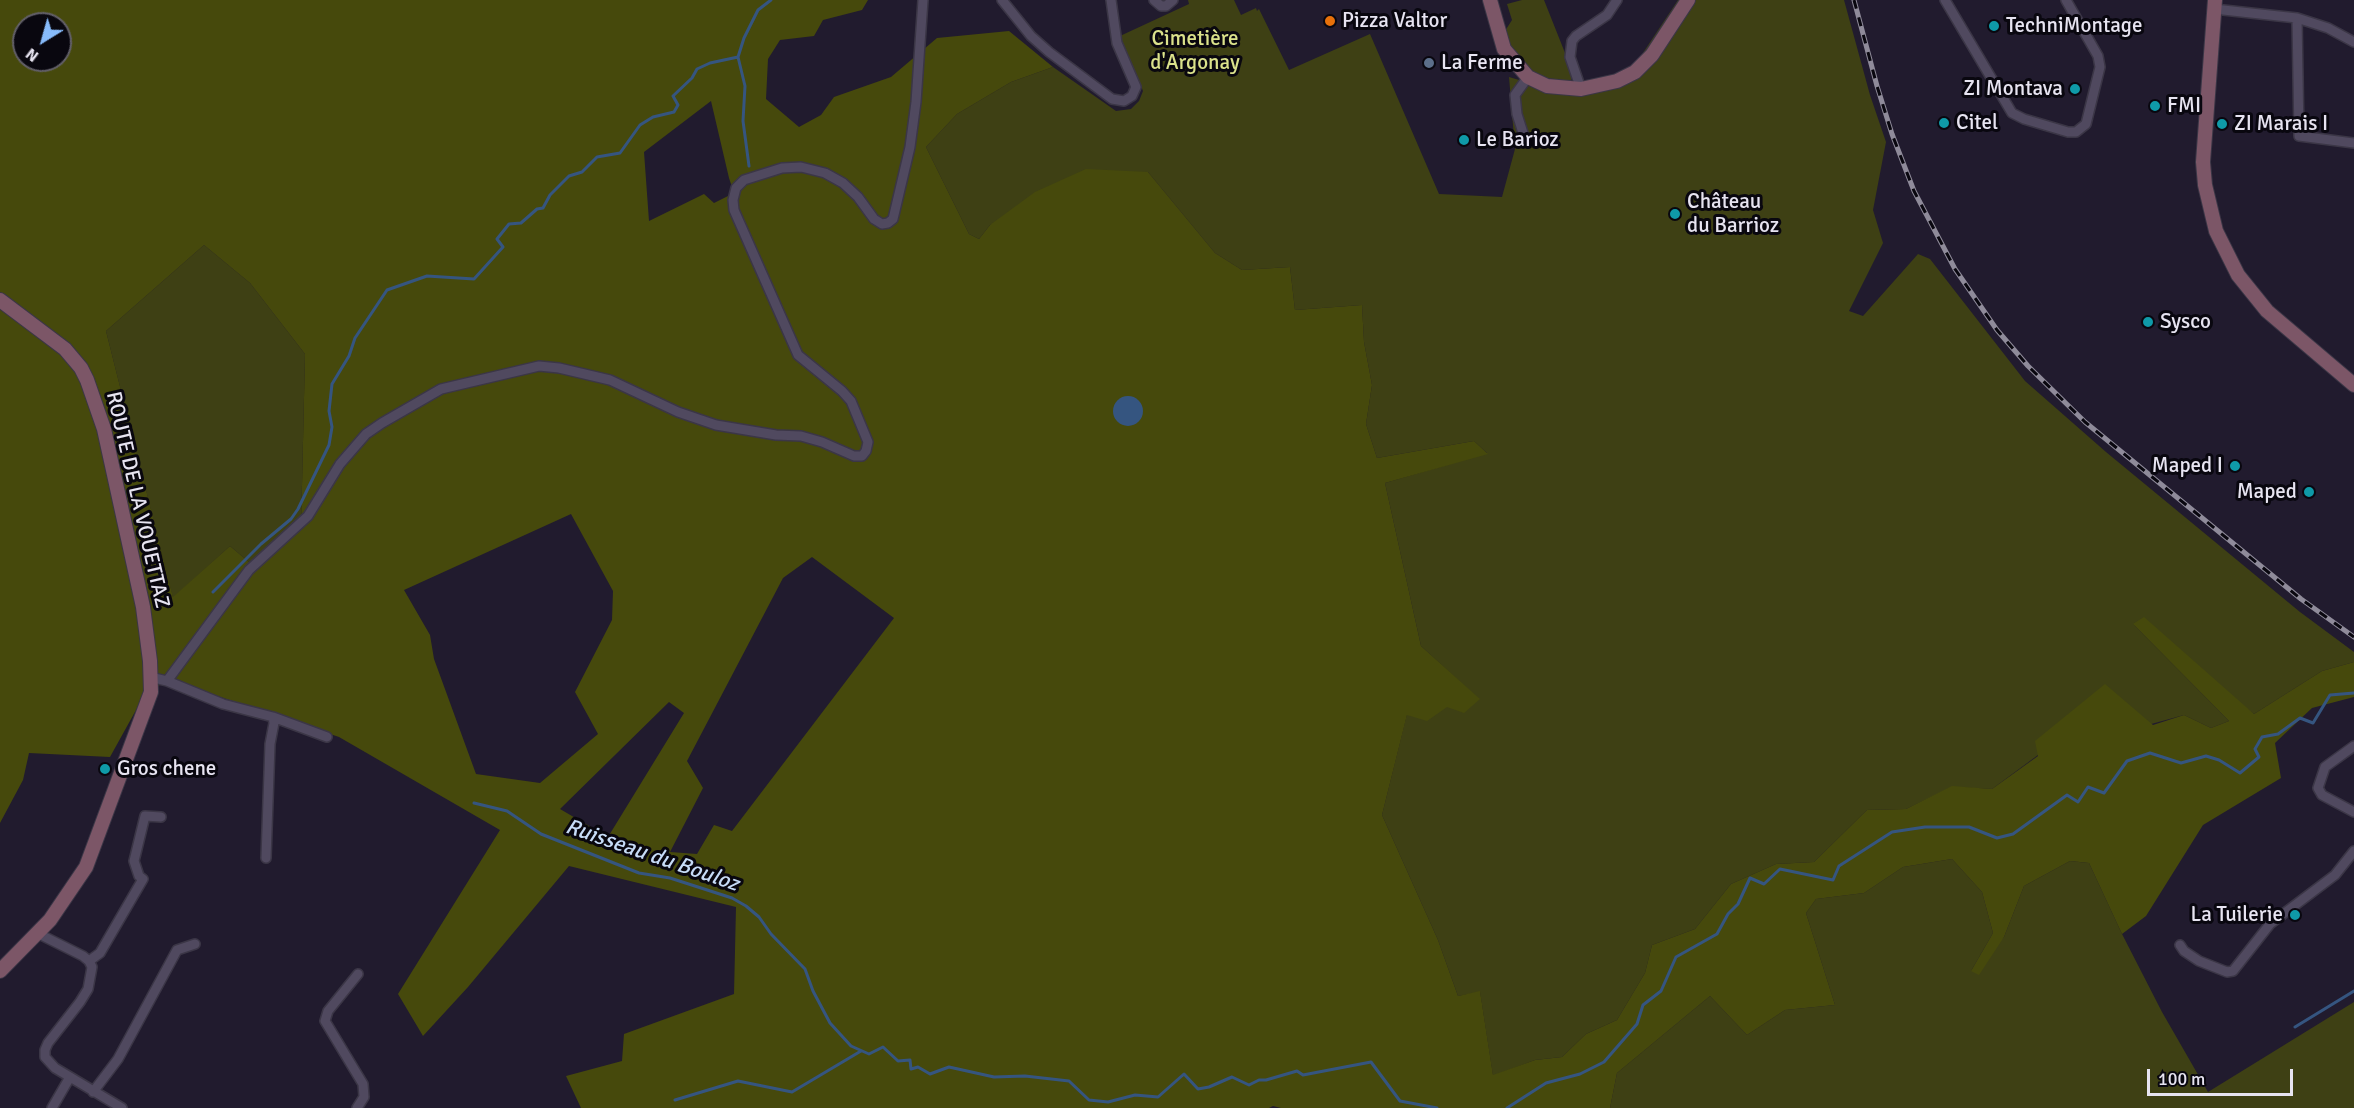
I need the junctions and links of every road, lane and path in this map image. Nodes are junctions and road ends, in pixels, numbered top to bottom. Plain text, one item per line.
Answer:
1 (922, 0) edge
2 (1002, 0) edge
3 (1112, 0) edge
4 (1154, 0) edge
5 (1173, 0) edge
6 (1490, 0) edge
7 (1617, 0) edge
8 (1679, 0) edge
9 (1688, 0) edge
10 (1945, 0) edge
11 (2066, 0) edge
12 (2215, 4) edge
13 (2297, 18) junction
14 (1670, 25) junction
15 (2354, 42) edge
16 (1528, 77) junction
17 (1581, 89) junction
18 (1523, 133) dead end
19 (2354, 143) edge
20 (0, 300) edge
21 (2354, 386) edge
22 (150, 677) junction
23 (167, 681) junction
24 (273, 717) junction
25 (327, 737) dead end
26 (2354, 746) edge
27 (2354, 812) edge
28 (161, 817) dead end
29 (2354, 852) edge
30 (266, 858) dead end
31 (37, 933) junction
32 (195, 944) dead end
33 (2180, 945) dead end
34 (89, 961) junction
35 (0, 971) edge
36 (358, 974) dead end
37 (70, 1077) junction
38 (93, 1092) junction
39 (52, 1108) edge
40 (122, 1108) edge
41 (357, 1108) edge

1 - 23 street
2 - 3 street
4 - 5 street
6 - 16 street
7 - 17 street
8 - 14 street
9 - 14 street
10 - 11 street
12 - 13 street
12 - 21 street
13 - 15 street
13 - 19 street
14 - 17 street
16 - 17 street
16 - 18 street
20 - 22 street, ROUTE DE LA VOUETTAZ
22 - 23 street
22 - 31 street, ROUTE DE LA VOUETTAZ
23 - 24 street
24 - 25 street
24 - 30 street
26 - 27 street
28 - 34 street
29 - 33 street
31 - 34 street
31 - 35 street, ROUTE DE LA VOUETTAZ
32 - 38 street
34 - 37 street
36 - 41 street
37 - 38 street
37 - 39 street
38 - 40 street

